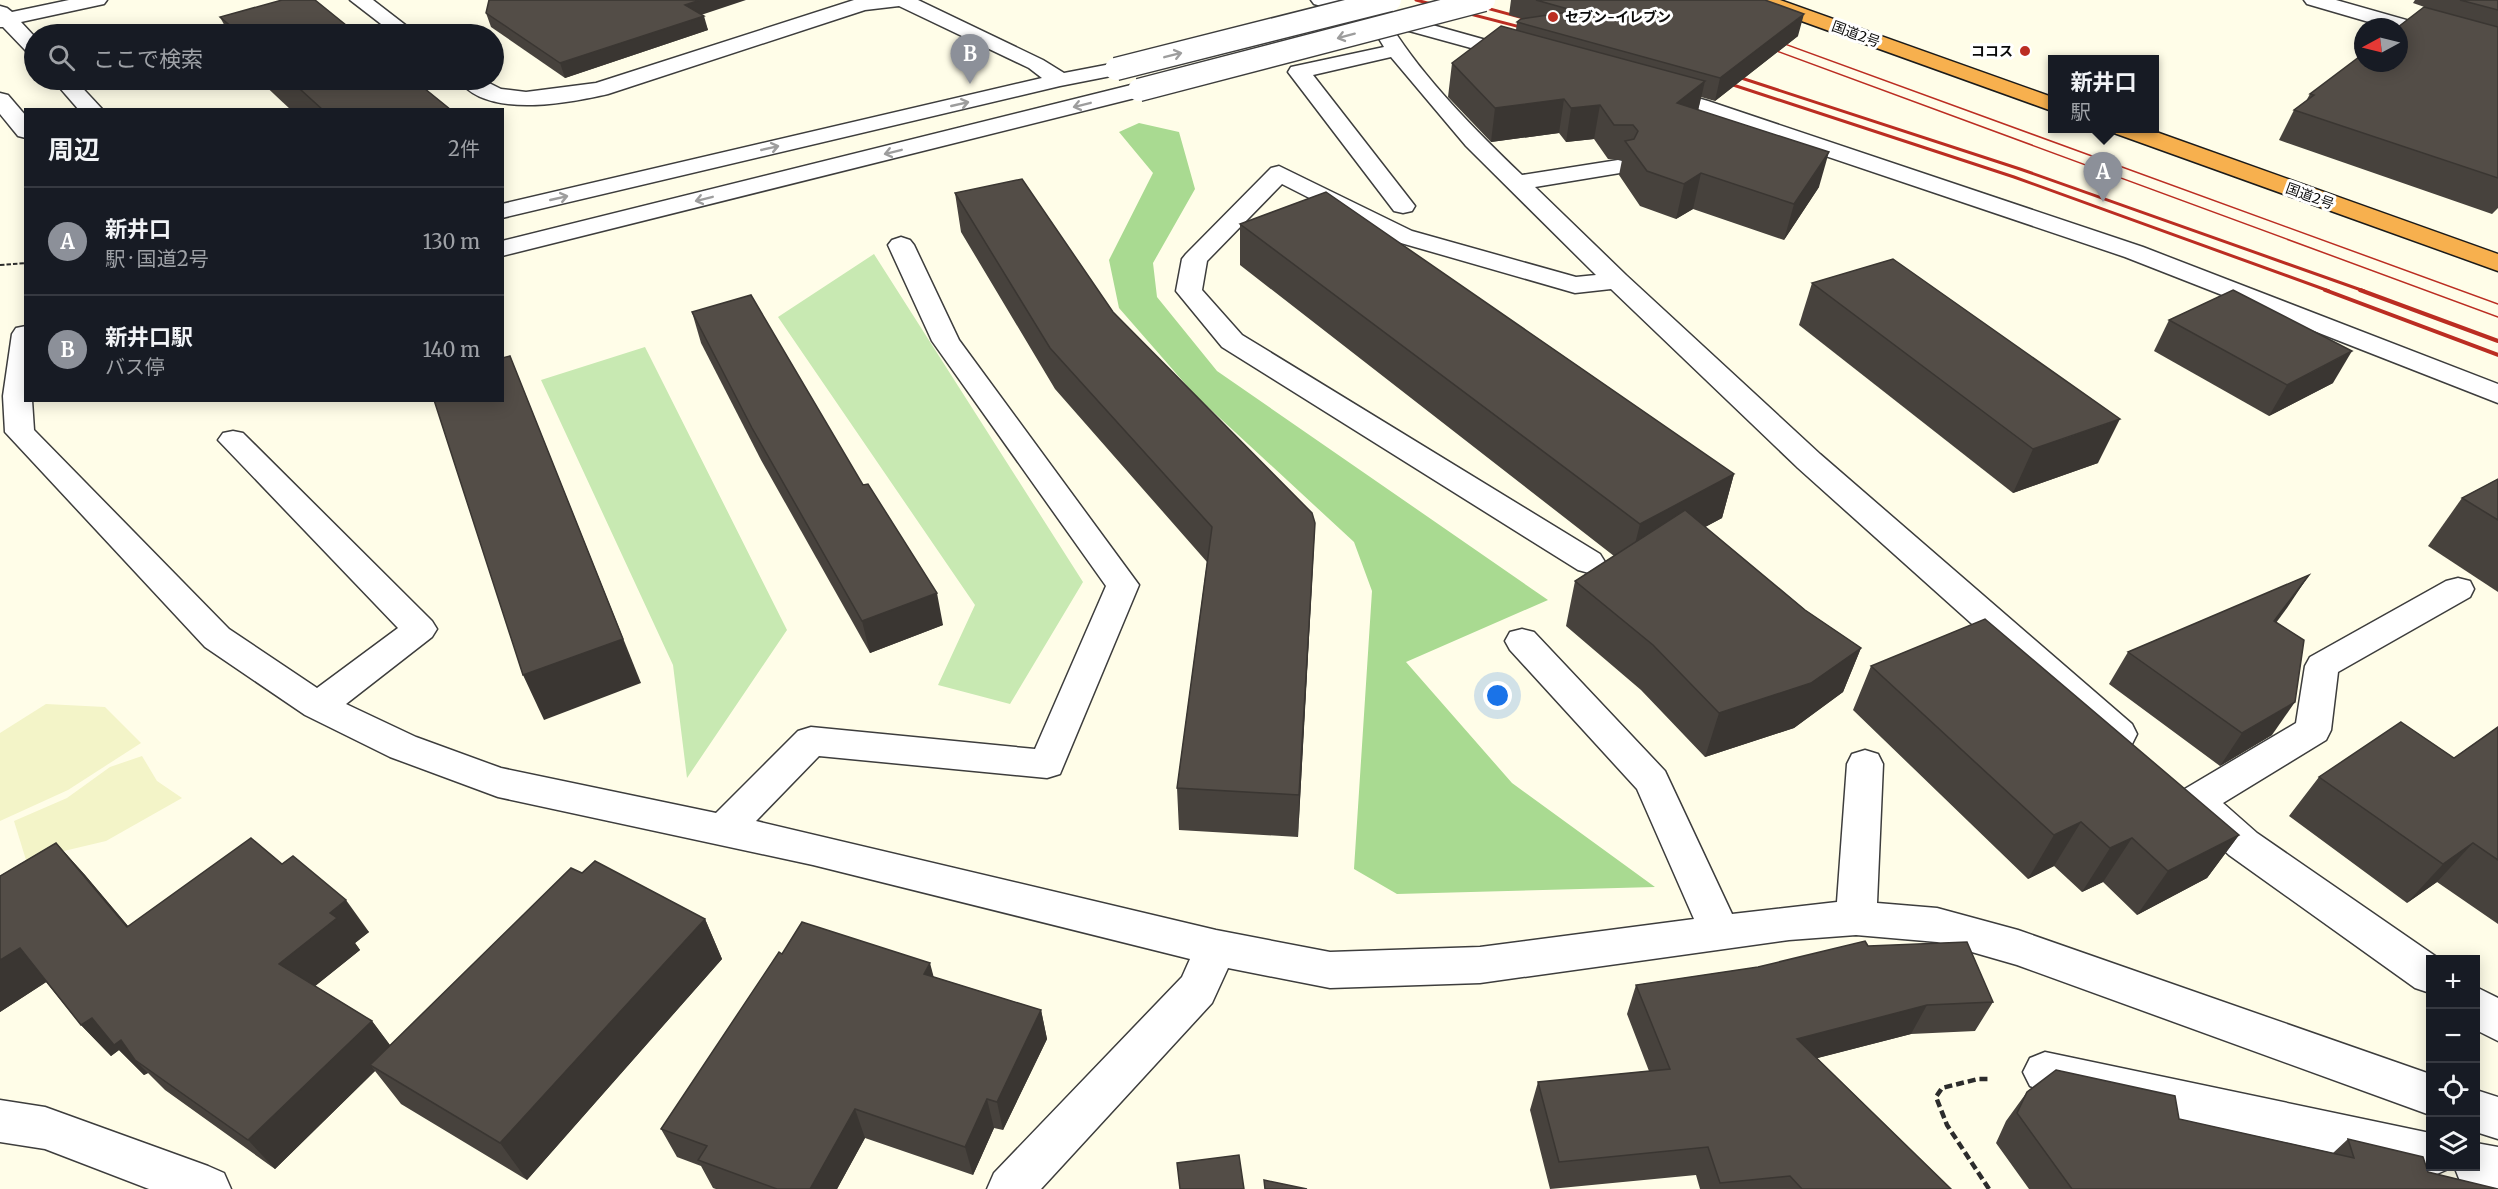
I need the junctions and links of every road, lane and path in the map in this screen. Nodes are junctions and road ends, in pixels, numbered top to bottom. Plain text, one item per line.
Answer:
1 (97, 0) edge
2 (360, 0) edge
3 (901, 0) edge
4 (1321, 0) edge
5 (1484, 0) edge
6 (1761, 0) edge
7 (2330, 2) edge
8 (1382, 7) edge
9 (2, 17) edge
10 (393, 24) edge
11 (24, 38) edge
12 (1396, 50) junction
13 (2498, 53) edge
14 (1540, 61) edge
15 (1060, 80) junction
16 (1632, 87) edge
17 (73, 90) edge
18 (485, 90) edge
19 (0, 100) edge
20 (2048, 103) edge
21 (90, 108) edge
22 (24, 129) edge
23 (2133, 133) edge
24 (1618, 167) dead end
25 (1517, 183) junction
26 (1403, 206) dead end
27 (504, 211) edge
28 (901, 245) dead end
29 (504, 249) edge
30 (24, 263) edge
31 (2498, 263) edge
32 (0, 266) edge
33 (1617, 281) junction
34 (17, 373) edge
35 (2498, 394) edge
36 (233, 440) dead end
37 (1589, 562) dead end
38 (2458, 589) dead end
39 (1522, 641) dead end
40 (318, 706) junction
41 (2143, 755) edge
42 (1865, 764) dead end
43 (724, 829) junction
44 (1856, 918) junction
45 (1721, 934) junction
46 (1216, 948) junction
47 (2426, 972) edge
48 (2479, 1009) edge
49 (2498, 1022) edge
50 (2045, 1072) dead end
51 (1998, 1079) dead end
52 (2426, 1094) edge
53 (2480, 1112) edge
54 (2498, 1119) edge
55 (0, 1121) edge
56 (2426, 1154) edge
57 (2480, 1165) edge
58 (2498, 1169) edge
59 (208, 1189) edge
60 (1010, 1189) edge
61 (1989, 1189) edge

1 - 9 street
2 - 10 street
3 - 15 street
3 - 18 street
4 - 8 street
5 -> 29 street, bridge
6 - 20 highway, 国道2号
7 - 13 street
8 - 12 street
8 - 14 street
15 -> 8 street, bridge
9 - 11 street
12 - 25 street
12 - 26 street
27 -> 15 street
16 - 35 street
17 - 21 street
19 - 22 street
23 - 31 highway, 国道2号
24 - 25 street
25 - 33 street
28 - 43 street
30 - 32 path
33 - 37 street
33 - 41 street
34 - 40 street
36 - 40 street
38 - 47 street
39 - 45 street
40 - 43 street
42 - 44 street
43 - 46 street
44 - 45 street
44 - 52 street
45 - 46 street
46 - 60 street
48 - 49 street
50 - 56 street
51 - 61 path
53 - 54 street
55 - 59 street
57 - 58 street

